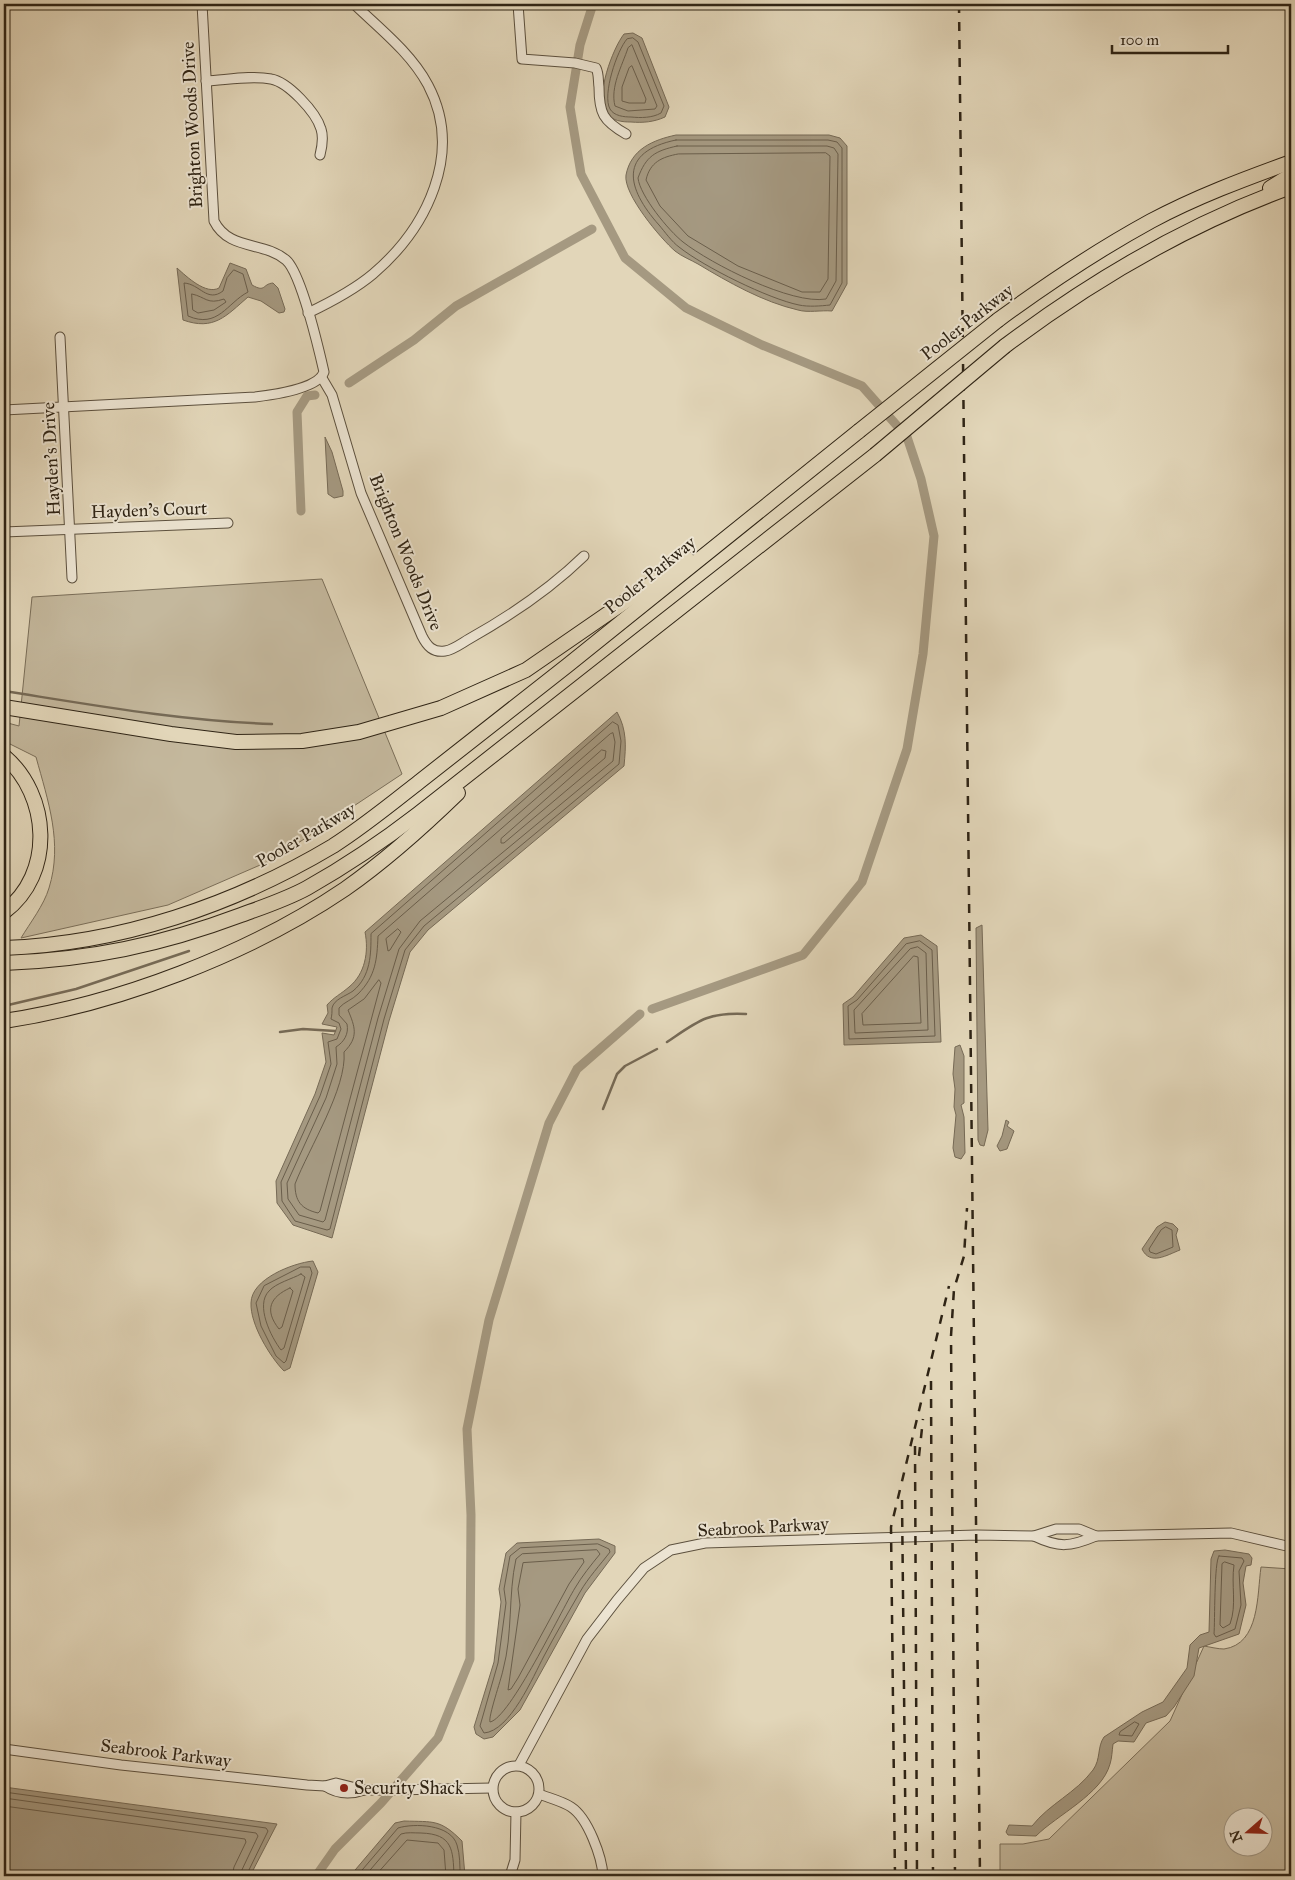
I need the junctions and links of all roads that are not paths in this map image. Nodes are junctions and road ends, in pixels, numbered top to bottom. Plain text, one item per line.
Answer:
1 (202, 4) edge
2 (354, 4) edge
3 (518, 4) edge
4 (206, 81) junction
5 (626, 134) dead end
6 (320, 155) dead end
7 (1291, 162) edge
8 (1291, 176) edge
9 (1291, 187) edge
10 (1242, 206) junction
11 (308, 313) junction
12 (60, 337) dead end
13 (322, 378) junction
14 (64, 407) junction
15 (4, 410) edge
16 (228, 523) dead end
17 (743, 524) junction
18 (71, 529) junction
19 (4, 532) edge
20 (584, 556) dead end
21 (72, 578) dead end
22 (4, 707) edge
23 (509, 742) junction
24 (4, 756) edge
25 (4, 912) edge
26 (4, 948) edge
27 (4, 963) edge
28 (4, 1021) edge
29 (1034, 1536) junction
30 (1096, 1536) junction
31 (1291, 1547) edge
32 (4, 1748) edge
33 (519, 1765) junction
34 (492, 1788) junction
35 (539, 1794) junction
36 (516, 1812) junction
37 (510, 1876) edge
38 (603, 1876) edge

1 - 4 street, Brighton Woods Drive
2 - 11 street
3 - 5 street
4 - 6 street
4 - 11 street, Brighton Woods Drive
7 - 17 main road, Pooler Parkway, bridge
8 - 10 main road
9 - 10 main road
10 - 23 main road, bridge
11 - 13 street, Brighton Woods Drive
12 - 14 street, Hayden's Drive
13 - 14 street
13 - 20 street, Brighton Woods Drive
14 - 15 street
14 - 18 street, Hayden's Drive
16 - 18 street, Hayden's Court
17 - 22 main road
17 - 26 main road, Pooler Parkway
18 - 19 street, Hayden's Court
18 - 21 street, Hayden's Drive
23 - 27 main road
23 - 28 main road
24 - 25 main road
29 - 30 street, Seabrook Parkway
29 - 30 street, Seabrook Parkway
29 - 33 street, Seabrook Parkway
30 - 31 street, Seabrook Parkway
32 - 34 street, Seabrook Parkway
33 - 34 street
33 - 35 street
34 - 36 street
35 - 36 street
35 - 38 street
36 - 37 street

